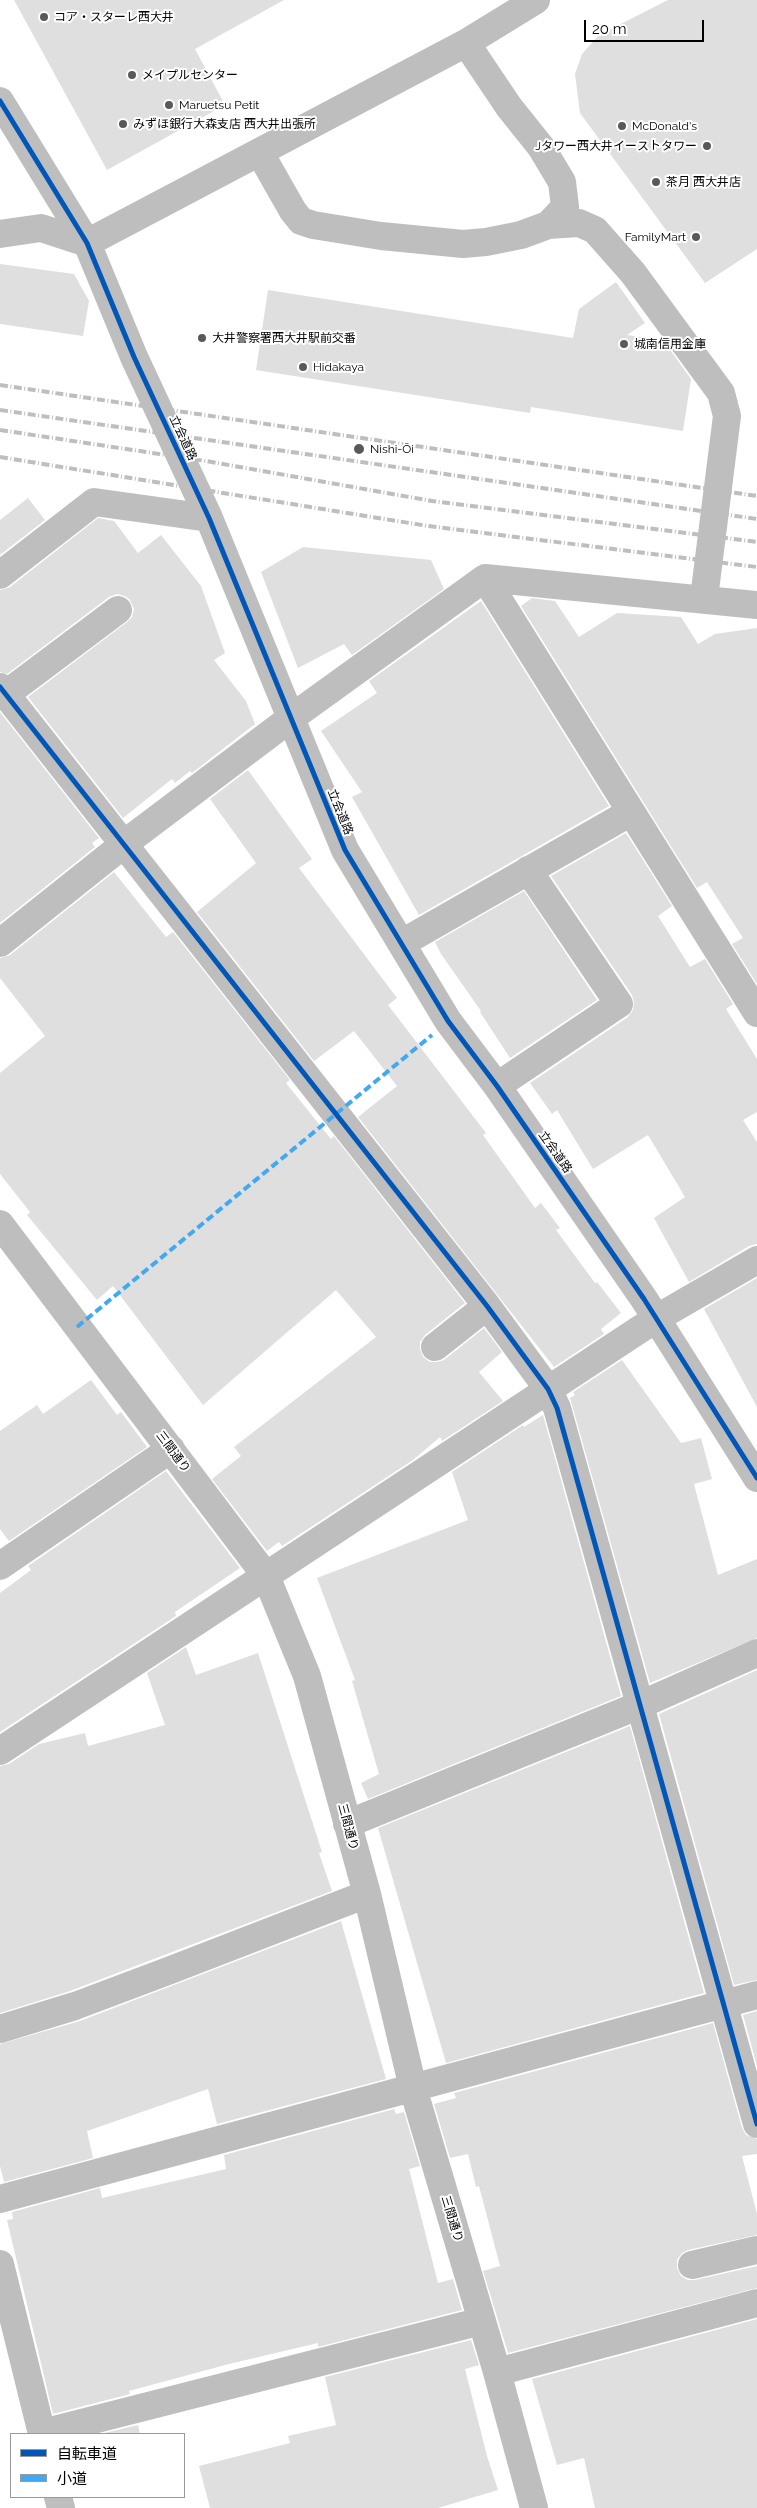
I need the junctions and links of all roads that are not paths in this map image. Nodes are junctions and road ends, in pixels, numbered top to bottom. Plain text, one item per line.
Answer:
1 (536, 0) edge
2 (466, 43) junction
3 (0, 101) edge
4 (260, 153) junction
5 (548, 225) junction
6 (0, 234) edge
7 (87, 243) junction
8 (209, 518) junction
9 (0, 575) edge
10 (485, 578) junction
11 (704, 598) junction
12 (757, 605) edge
13 (118, 610) dead end
14 (3, 690) edge
15 (291, 718) junction
16 (631, 812) junction
17 (123, 845) junction
18 (528, 870) junction
19 (0, 943) edge
20 (402, 943) junction
21 (757, 1014) edge
22 (497, 1086) junction
23 (0, 1224) edge
24 (757, 1260) edge
25 (486, 1306) junction
26 (657, 1318) junction
27 (435, 1347) dead end
28 (548, 1389) junction
29 (171, 1449) junction
30 (757, 1478) edge
31 (0, 1566) edge
32 (266, 1576) junction
33 (757, 1653) edge
34 (640, 1704) junction
35 (0, 1751) edge
36 (347, 1824) junction
37 (367, 1894) junction
38 (757, 1996) edge
39 (724, 2004) junction
40 (0, 2029) edge
41 (413, 2088) junction
42 (757, 2124) edge
43 (0, 2200) edge
44 (757, 2250) edge
45 (0, 2264) edge
46 (692, 2265) dead end
47 (757, 2303) edge
48 (482, 2321) junction
49 (497, 2372) junction
50 (42, 2433) edge
51 (46, 2433) edge
52 (534, 2508) edge

1 - 2 street
2 - 4 street
2 - 5 street
3 - 7 street
4 - 5 street
4 - 7 street
5 - 11 street
6 - 7 street
7 - 8 street, 立会道路
8 - 9 street
8 - 15 street, 立会道路
10 - 11 street
10 - 15 street
10 - 16 street
11 - 12 street
13 - 14 street
14 - 17 street
15 - 17 street
15 - 20 street, 立会道路
16 - 18 street
16 - 21 street
17 - 19 street
17 - 25 street
18 - 20 street
18 - 22 street
20 - 22 street, 立会道路
22 - 26 street, 立会道路
23 - 29 street, 三間通り
24 - 26 street
25 - 27 street
25 - 28 street
26 - 28 street
26 - 30 street, 立会道路
28 - 32 street
28 - 34 street
29 - 31 street
29 - 32 street, 三間通り
32 - 35 street
32 - 36 street, 三間通り
33 - 34 street
34 - 36 street
34 - 39 street
36 - 37 street, 三間通り
37 - 40 street
37 - 41 street, 三間通り
38 - 39 street
39 - 41 street
39 - 42 street
41 - 43 street
41 - 48 street, 三間通り
44 - 46 street
45 - 50 street
47 - 49 street
48 - 49 street, 三間通り
48 - 51 street
49 - 52 street, 三間通り

